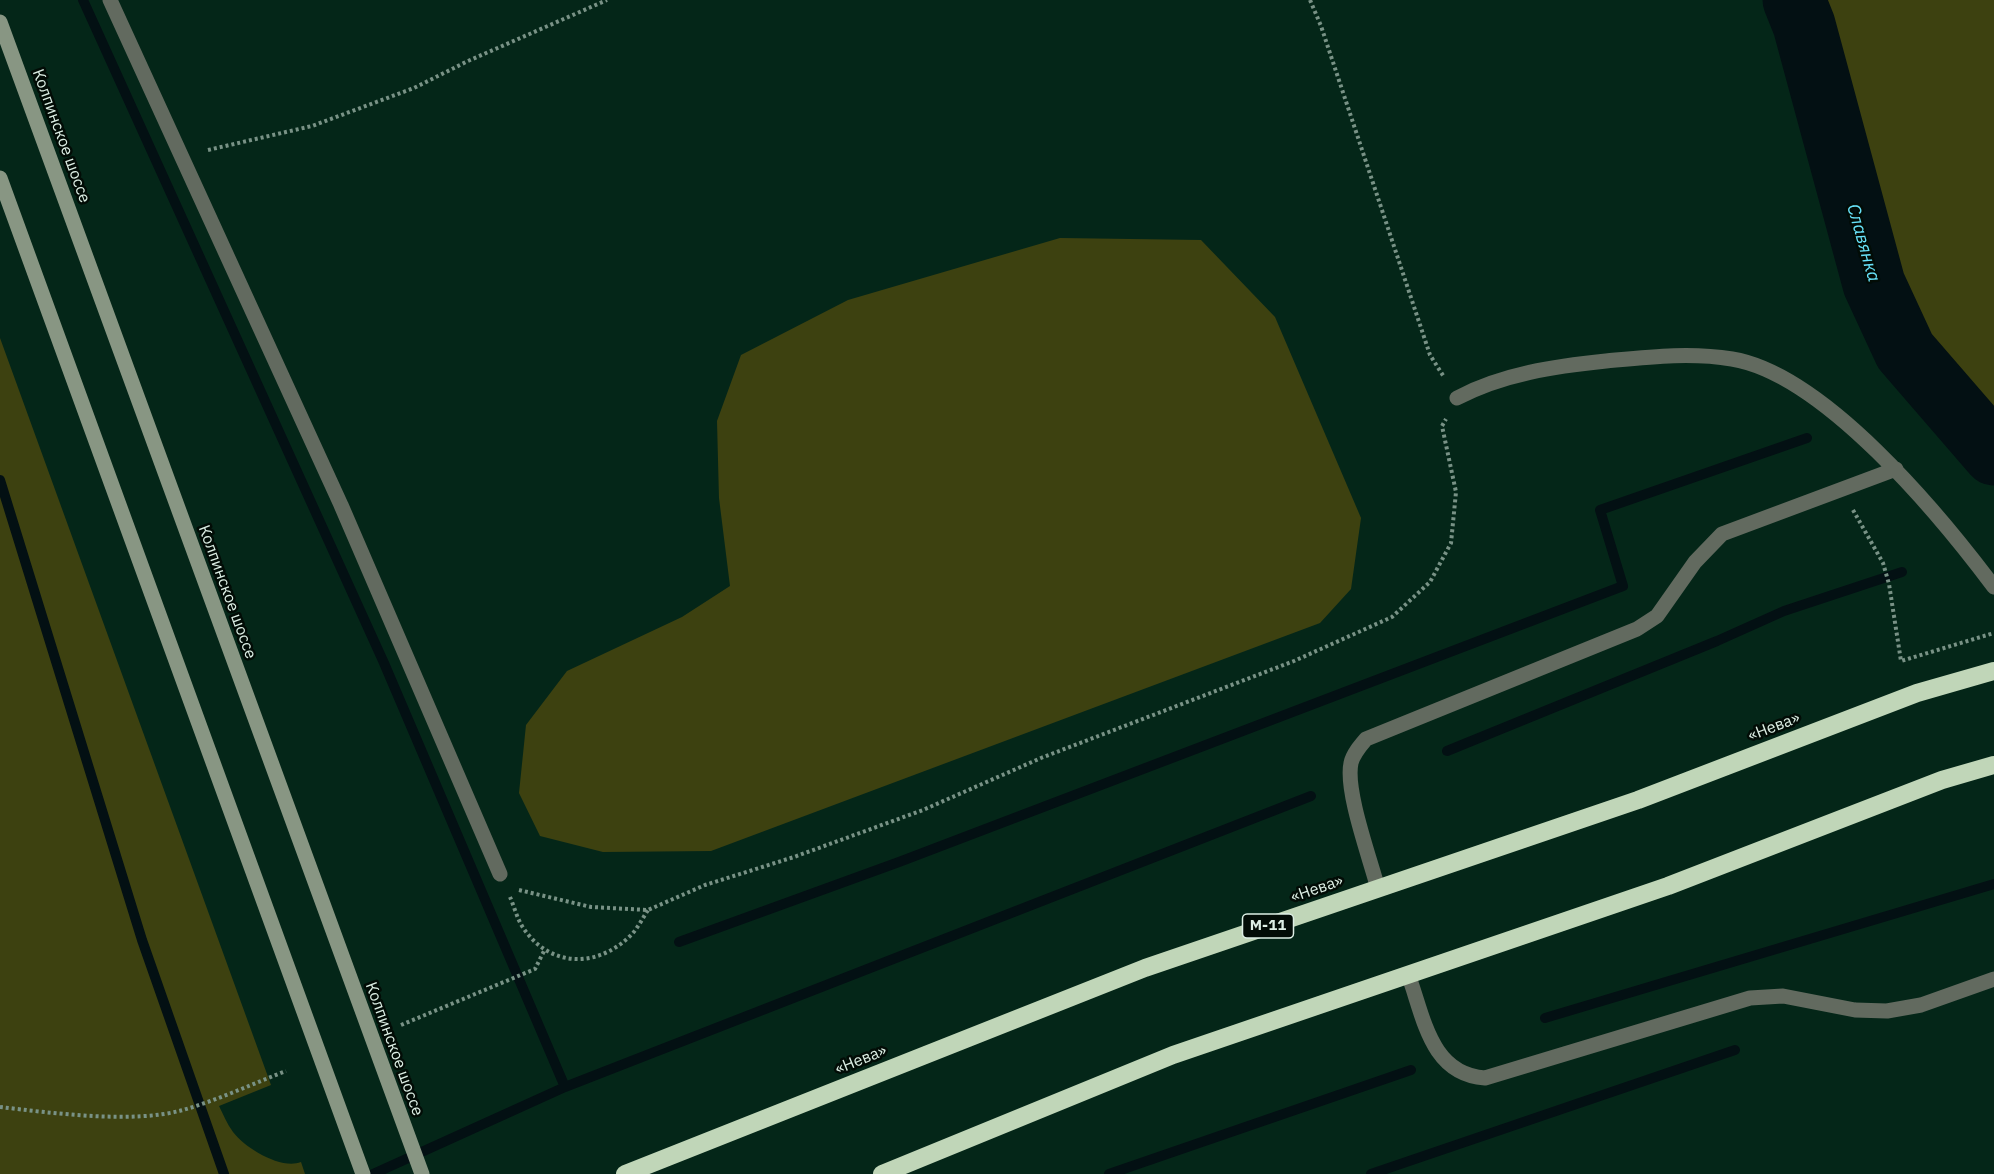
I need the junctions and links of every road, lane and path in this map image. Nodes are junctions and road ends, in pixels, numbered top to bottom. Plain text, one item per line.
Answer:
1 (110, 0) edge
2 (607, 0) edge
3 (1310, 0) edge
4 (0, 22) edge
5 (183, 156) junction
6 (0, 178) edge
7 (1457, 398) junction
8 (1896, 469) junction
9 (1841, 490) junction
10 (1994, 587) edge
11 (1994, 633) edge
12 (1994, 671) edge
13 (1994, 765) edge
14 (500, 874) junction
15 (1378, 889) junction
16 (648, 910) junction
17 (544, 951) junction
18 (1408, 974) junction
19 (1994, 979) edge
20 (400, 1025) dead end
21 (286, 1071) dead end
22 (0, 1107) edge
23 (363, 1174) edge
24 (422, 1174) edge
25 (625, 1174) edge
26 (882, 1174) edge

1 - 5 lane
2 - 5 path
3 - 7 path
4 - 24 main road, Колпинское шоссе
5 - 14 lane
6 - 23 main road
7 - 8 lane
7 - 16 path
8 - 9 lane
8 - 10 lane
9 - 11 path
9 - 15 lane
12 - 15 highway, «Нева» / М-11
13 - 18 highway
14 - 16 path
14 - 17 path
15 - 25 highway, «Нева» / М-11
16 - 17 path
17 - 20 path
18 - 19 lane
18 - 26 highway
21 - 22 path

